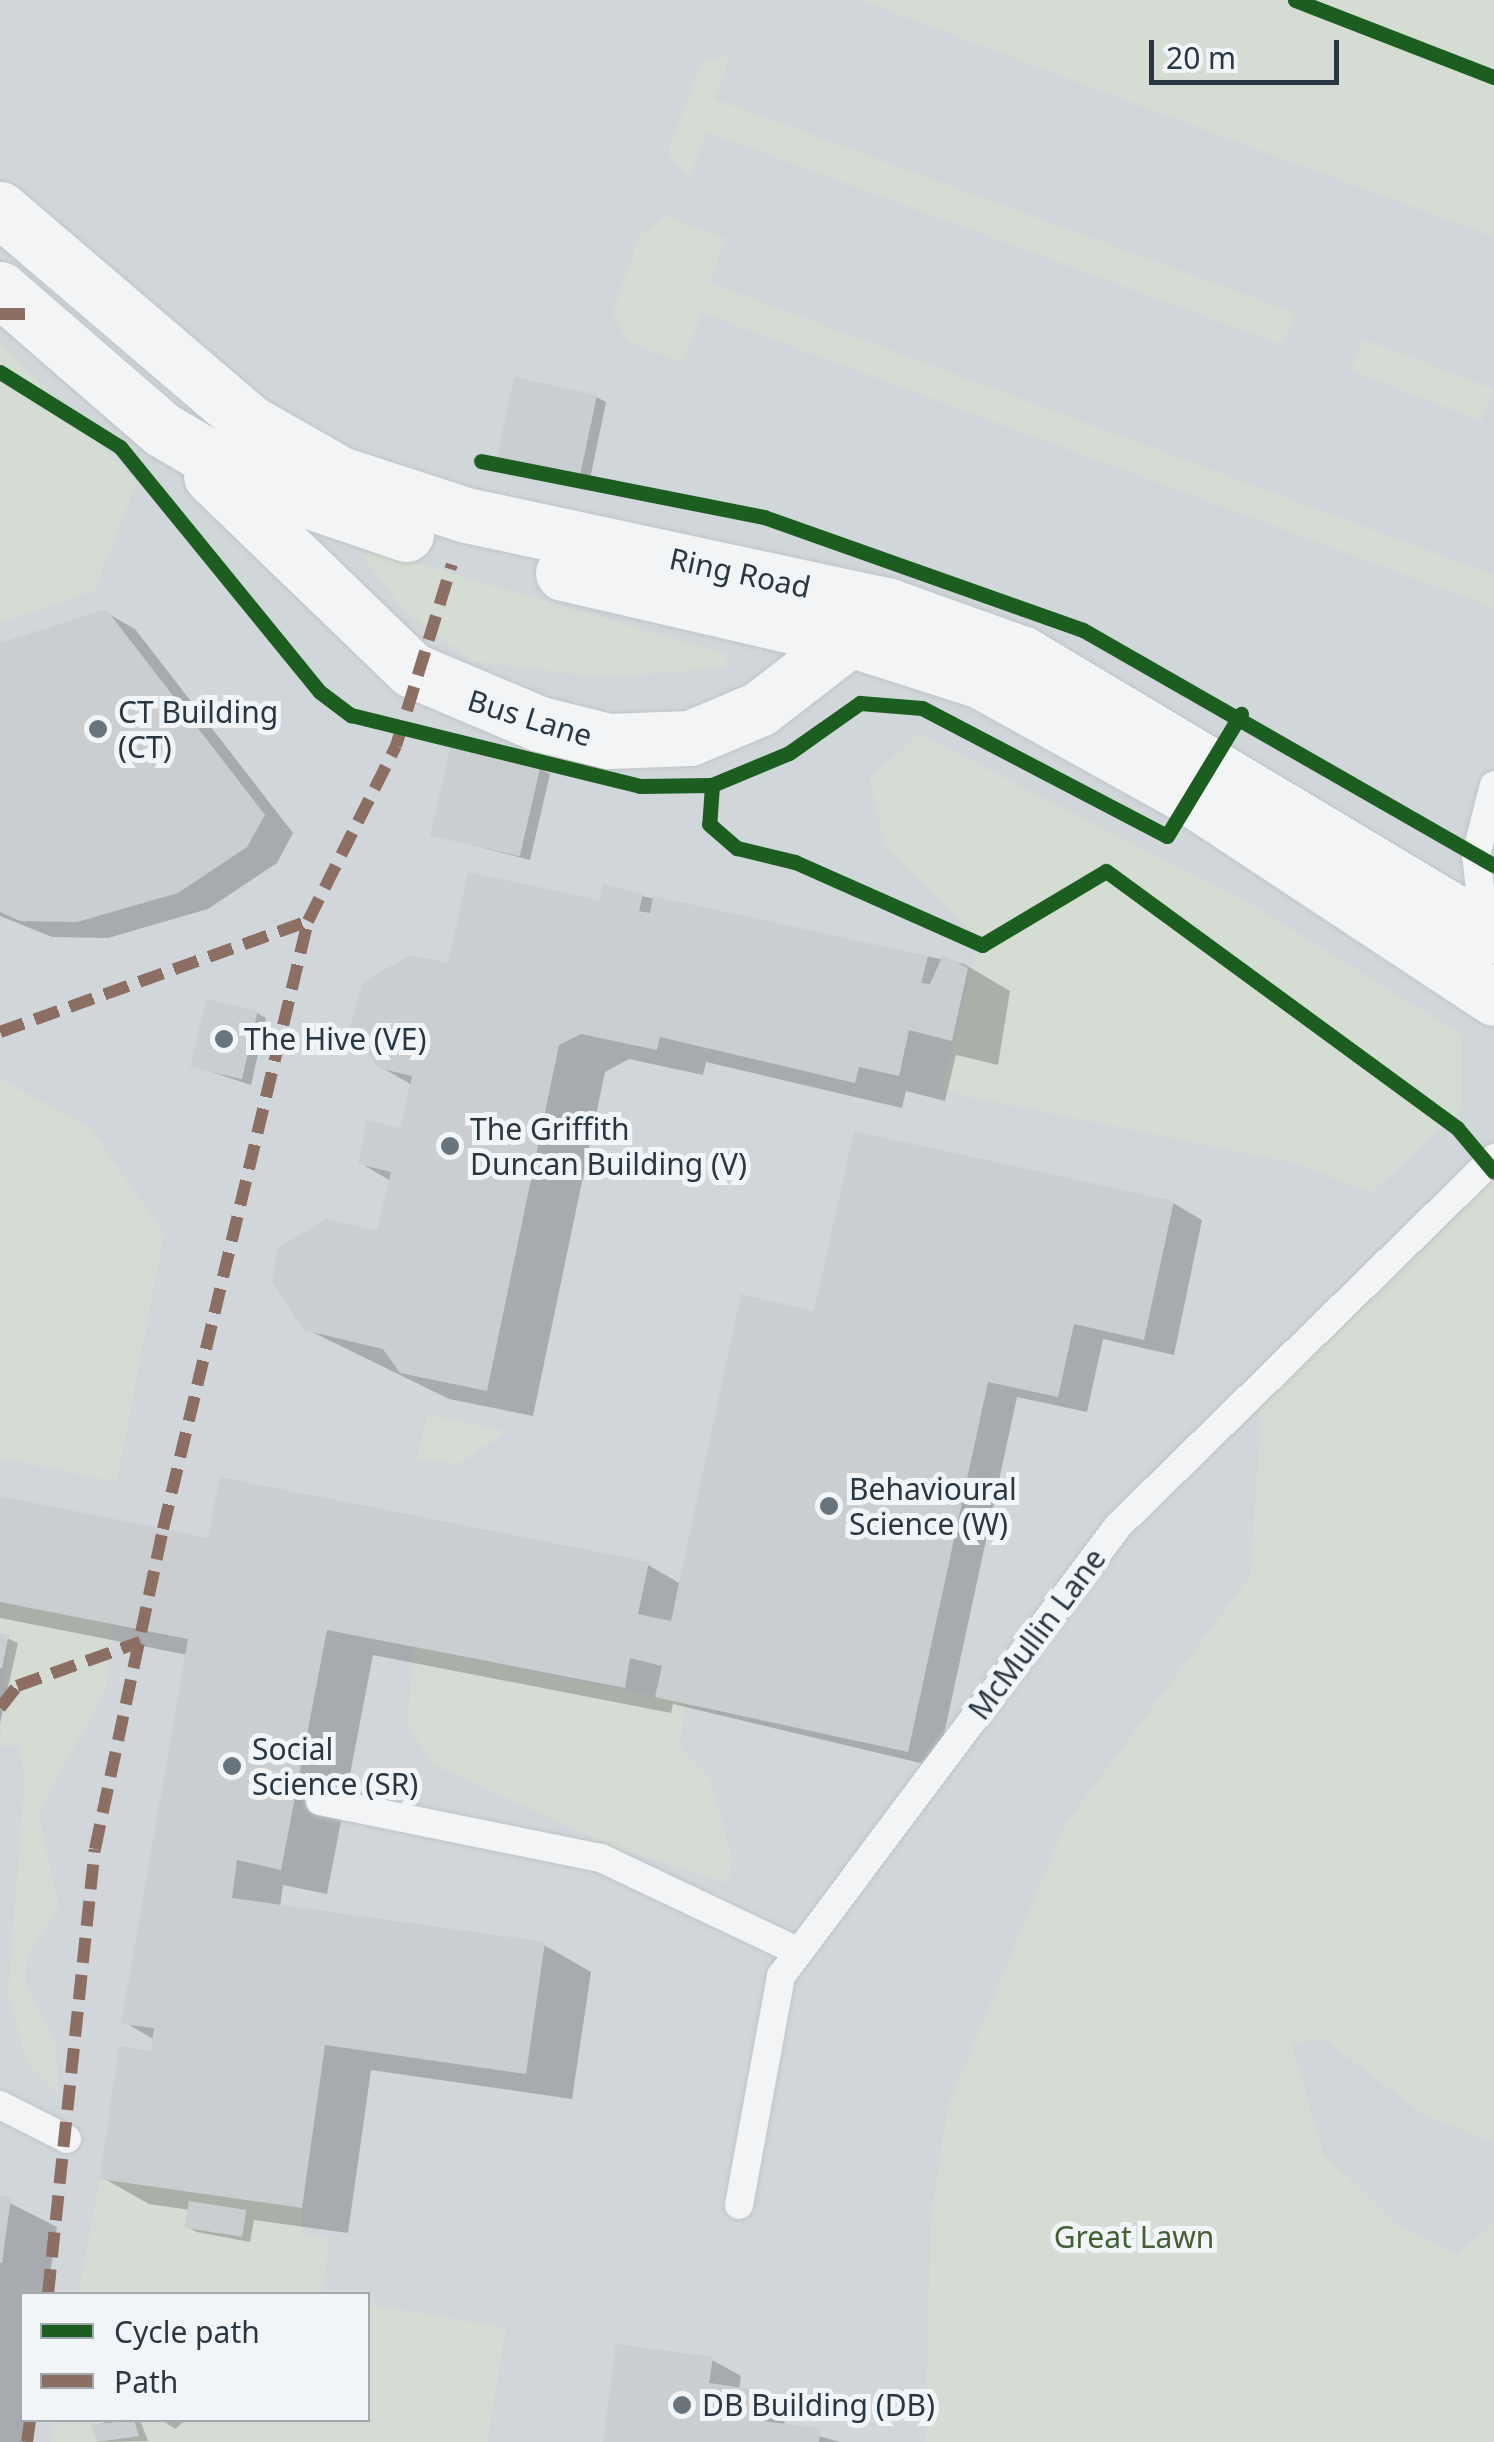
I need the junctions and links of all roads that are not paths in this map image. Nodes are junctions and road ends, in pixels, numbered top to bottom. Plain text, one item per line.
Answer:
1 (0, 209) edge
2 (0, 289) edge
3 (163, 430) junction
4 (850, 639) junction
5 (1494, 786) edge
6 (1490, 934) edge
7 (1494, 998) edge
8 (1494, 1158) edge
9 (320, 1801) dead end
10 (799, 1952) junction
11 (0, 2105) edge
12 (67, 2138) dead end
13 (740, 2205) dead end

1 - 6 street, Ring Road
2 - 3 street, Ring Road
3 - 4 street, Ring Road
3 - 4 street, Bus Lane
4 - 7 street, Ring Road
5 - 6 lane
8 - 10 lane, McMullin Lane
9 - 10 lane
10 - 13 lane, McMullin Lane
11 - 12 lane

